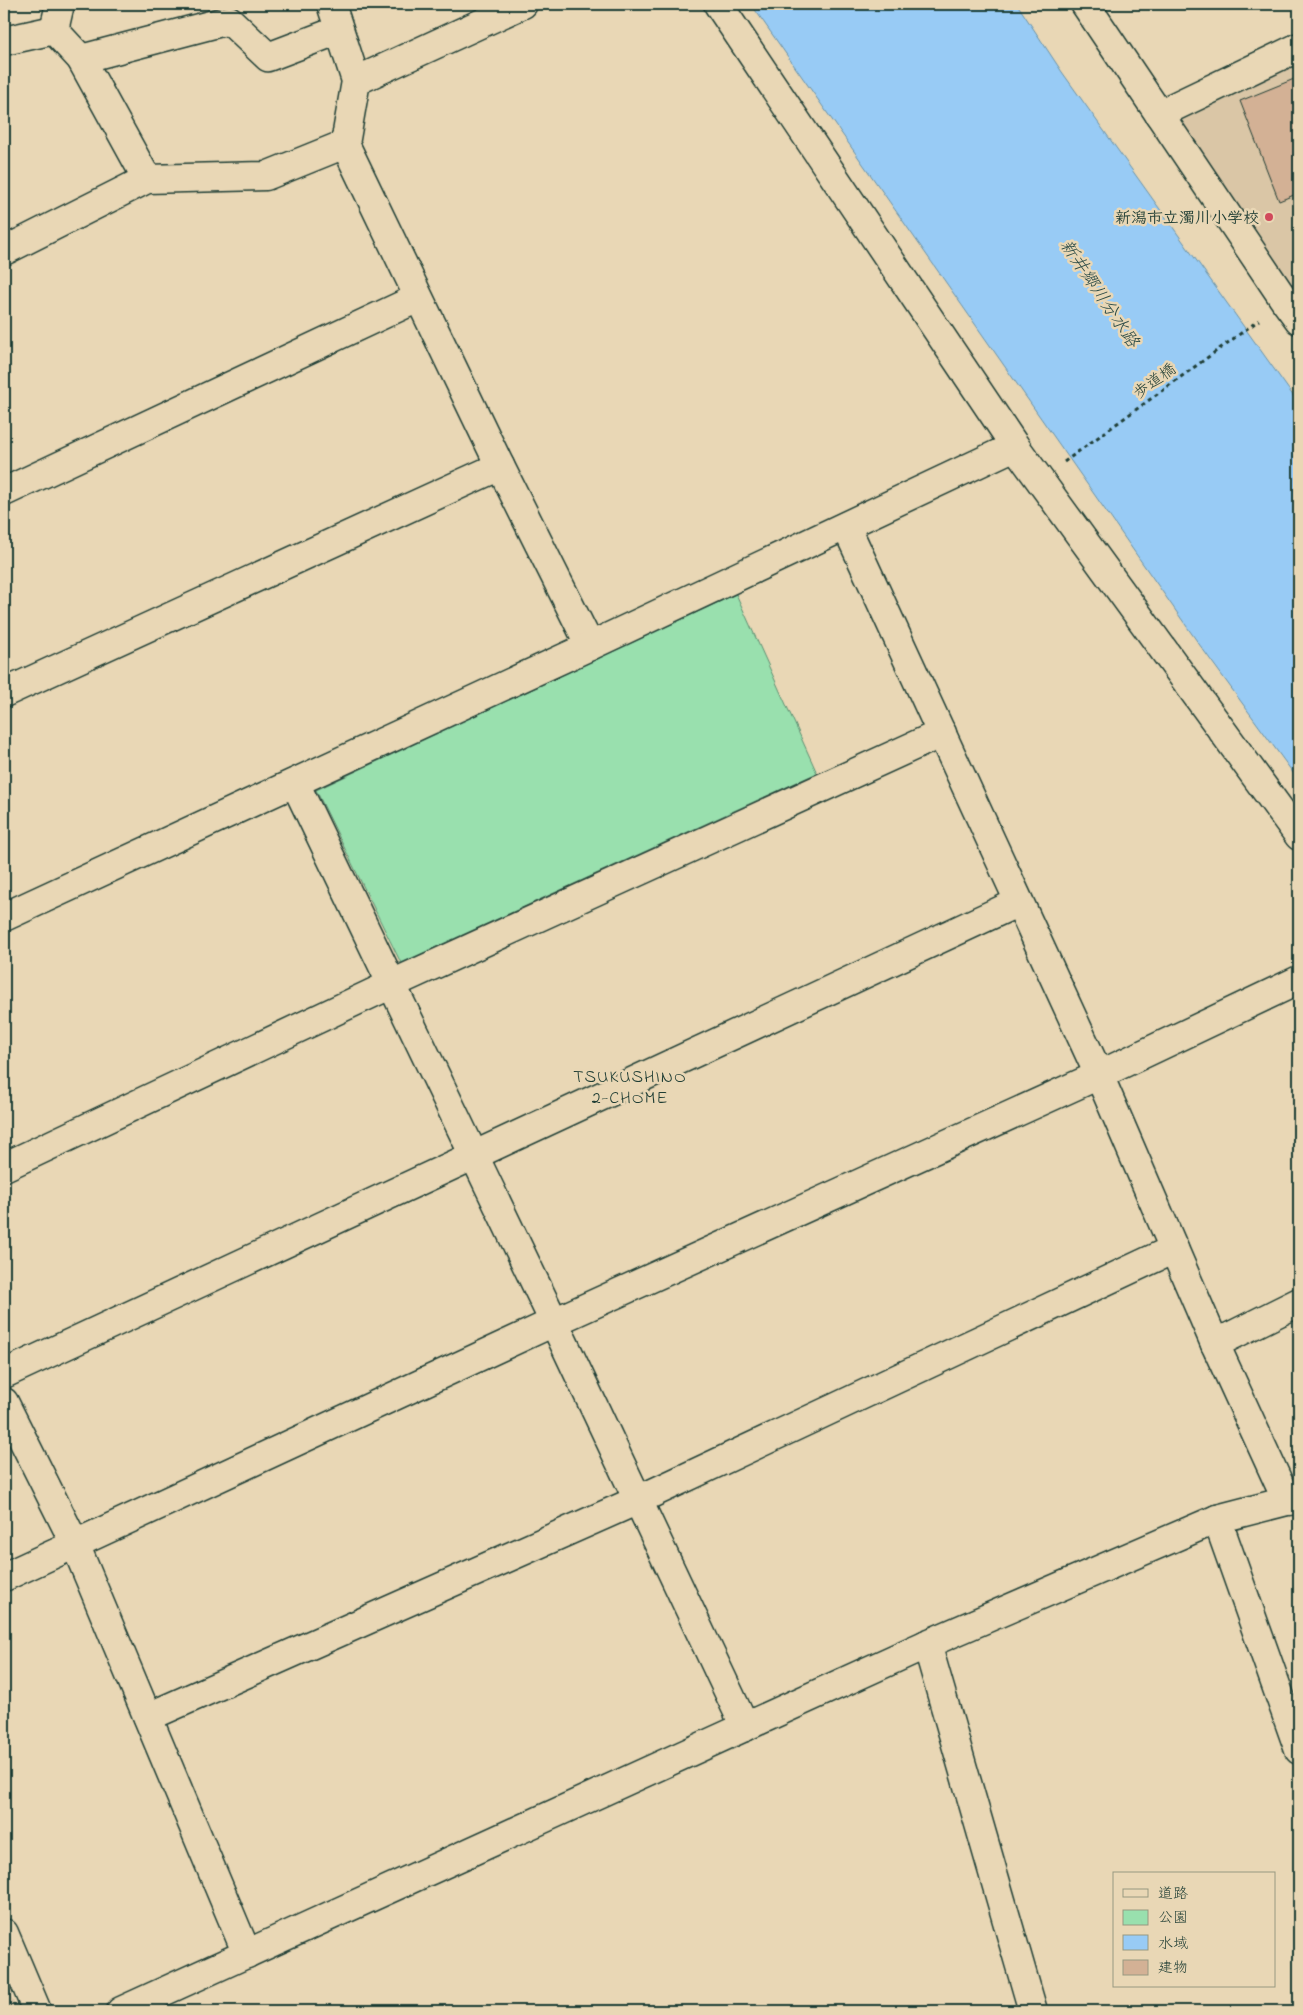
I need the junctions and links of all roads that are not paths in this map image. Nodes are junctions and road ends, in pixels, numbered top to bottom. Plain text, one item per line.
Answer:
1 (60, 4) edge
2 (331, 4) edge
3 (523, 4) edge
4 (718, 4) edge
5 (1085, 4) edge
6 (54, 30) junction
7 (339, 30) junction
8 (4, 41) edge
9 (1299, 47) edge
10 (81, 59) junction
11 (356, 81) junction
12 (1158, 114) junction
13 (345, 144) junction
14 (147, 179) junction
15 (4, 251) edge
16 (418, 298) junction
17 (1299, 320) edge
18 (1015, 446) junction
19 (500, 466) junction
20 (4, 492) edge
21 (846, 526) junction
22 (590, 646) junction
23 (4, 693) edge
24 (942, 733) junction
25 (295, 783) junction
26 (1299, 836) edge
27 (1019, 902) junction
28 (4, 917) edge
29 (1299, 980) edge
30 (392, 984) junction
31 (1099, 1075) junction
32 (474, 1156) junction
33 (4, 1167) edge
34 (1174, 1249) junction
35 (1299, 1302) edge
36 (554, 1322) junction
37 (1216, 1344) junction
38 (4, 1374) edge
39 (4, 1402) edge
40 (638, 1500) junction
41 (1293, 1500) edge
42 (1217, 1518) junction
43 (75, 1544) junction
44 (4, 1577) edge
45 (927, 1644) junction
46 (148, 1717) junction
47 (745, 1727) junction
48 (1299, 1750) edge
49 (4, 1933) edge
50 (248, 1954) junction
51 (38, 2011) edge
52 (121, 2011) edge
53 (1033, 2011) edge

1 - 6 street
2 - 7 street
3 - 11 street
4 - 18 street
5 - 12 street
6 - 8 street
6 - 10 street
7 - 10 street
7 - 11 street
9 - 12 street
10 - 14 street
11 - 13 street
12 - 17 street
13 - 14 street
13 - 16 street
14 - 15 street
16 - 19 street
16 - 20 street
18 - 21 street
18 - 26 street
19 - 22 street
19 - 23 street
21 - 22 street
21 - 24 street
22 - 25 street
24 - 27 street
24 - 30 street
25 - 28 street
25 - 30 street
27 - 31 street
27 - 32 street
29 - 31 street
30 - 32 street
30 - 33 street
31 - 34 street
31 - 36 street
32 - 36 street
32 - 38 street
34 - 37 street
34 - 40 street
35 - 37 street
36 - 40 street
36 - 43 street
37 - 41 street
39 - 43 street
40 - 46 street
40 - 47 street
41 - 42 street
42 - 45 street
42 - 48 street
43 - 44 street
43 - 46 street
45 - 47 street
45 - 53 street
46 - 50 street
47 - 50 street
49 - 51 street
50 - 52 street

